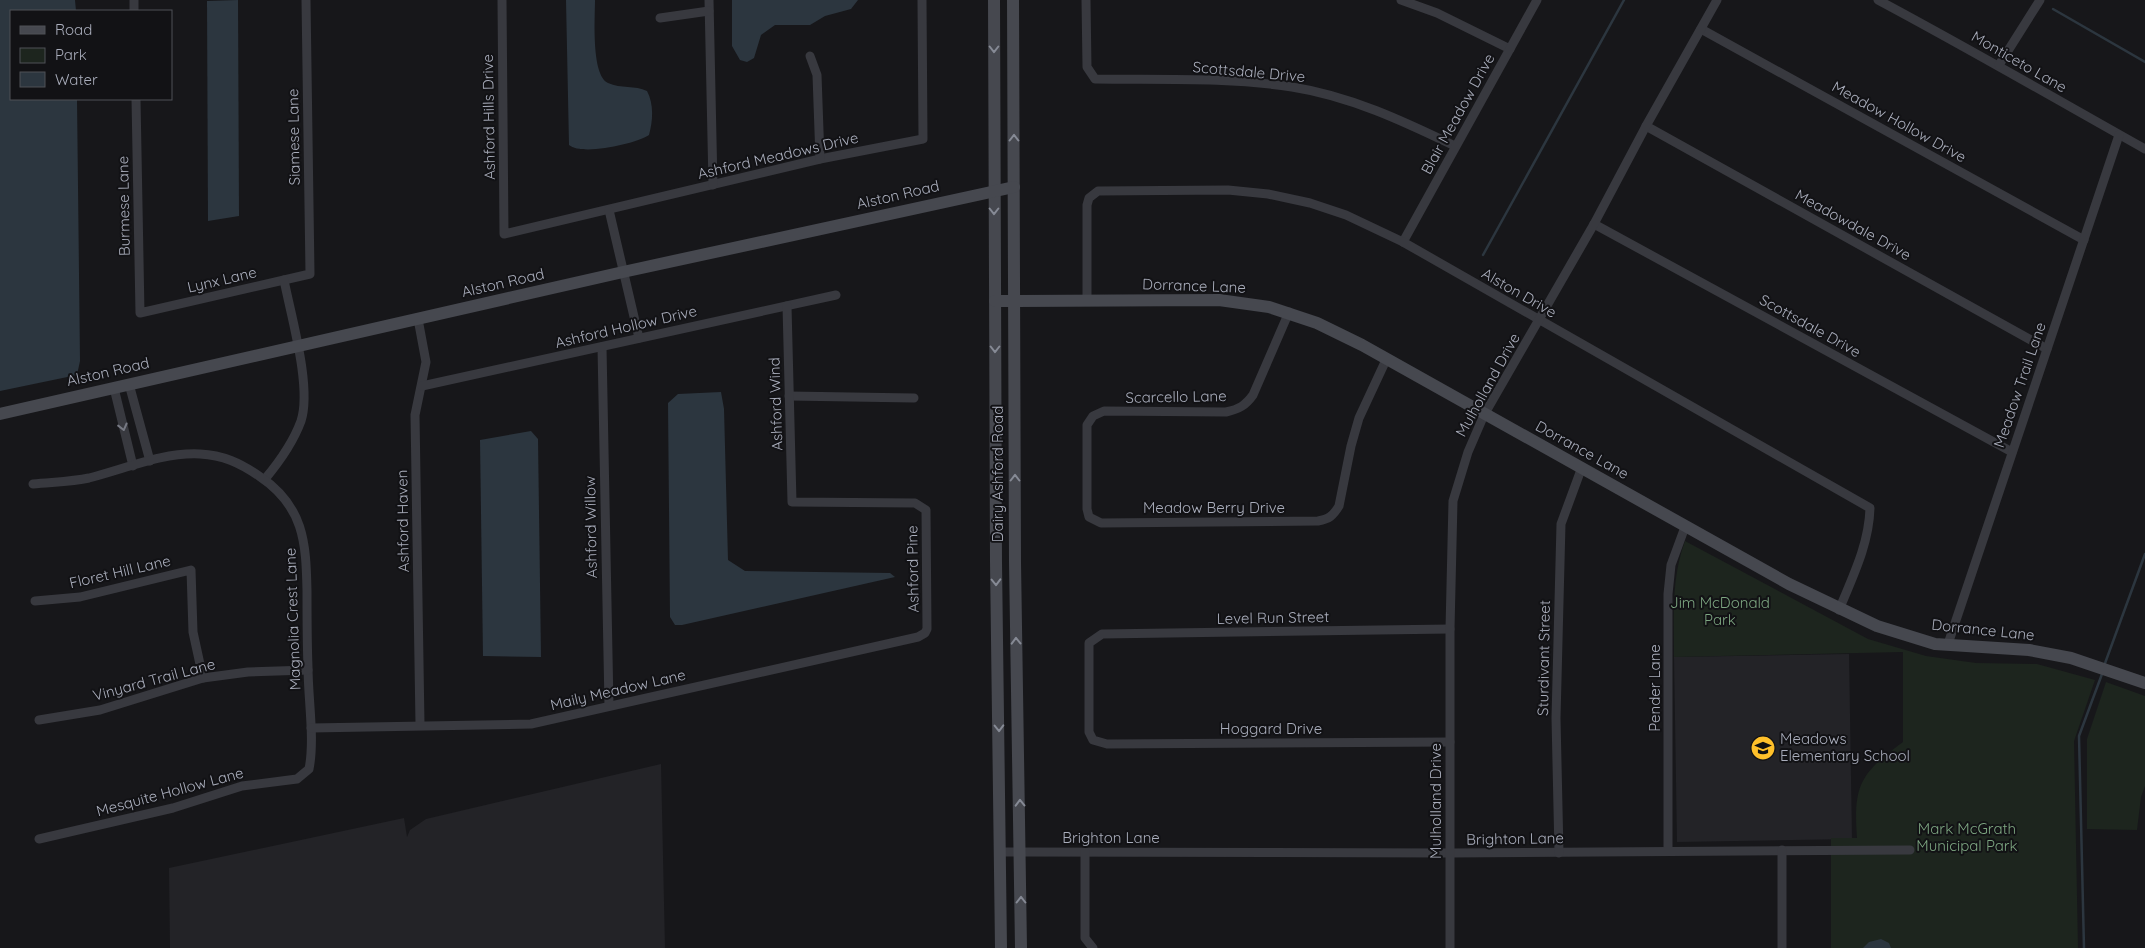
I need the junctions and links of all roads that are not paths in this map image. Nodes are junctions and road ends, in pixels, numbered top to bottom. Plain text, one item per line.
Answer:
1 (306, 0) edge
2 (502, 0) edge
3 (709, 0) edge
4 (922, 0) edge
5 (994, 0) edge
6 (1013, 0) edge
7 (1086, 0) edge
8 (1401, 0) edge
9 (1537, 0) edge
10 (1717, 0) edge
11 (1878, 0) edge
12 (2040, 0) edge
13 (709, 11) junction
14 (660, 18) dead end
15 (1701, 29) junction
16 (1510, 49) junction
17 (810, 56) dead end
18 (2000, 66) junction
19 (136, 100) edge
20 (1646, 126) junction
21 (2119, 135) junction
22 (1455, 146) junction
23 (2145, 149) edge
24 (820, 160) junction
25 (713, 185) junction
26 (1014, 187) junction
27 (994, 190) junction
28 (609, 210) junction
29 (1594, 224) junction
30 (504, 234) joint
31 (2084, 240) junction
32 (1403, 242) junction
33 (623, 272) junction
34 (310, 274) joint
35 (284, 280) junction
36 (836, 295) dead end
37 (1087, 299) junction
38 (1014, 300) junction
39 (994, 301) junction
40 (787, 306) junction
41 (1289, 312) junction
42 (140, 313) joint
43 (418, 319) junction
44 (1540, 321) junction
45 (639, 338) junction
46 (297, 347) junction
47 (602, 348) junction
48 (2047, 349) junction
49 (1386, 360) junction
50 (129, 384) junction
51 (422, 386) junction
52 (114, 388) junction
53 (789, 396) junction
54 (914, 398) dead end
55 (0, 414) edge
56 (1484, 415) junction
57 (2012, 452) junction
58 (150, 461) junction
59 (133, 466) junction
60 (1582, 467) junction
61 (265, 480) junction
62 (33, 484) dead end
63 (922, 506) joint
64 (1093, 520) joint
65 (1685, 527) junction
66 (996, 562) junction
67 (1015, 562) junction
68 (35, 601) dead end
69 (1839, 610) junction
70 (1450, 629) junction
71 (925, 633) joint
72 (1948, 644) junction
73 (308, 670) junction
74 (203, 678) junction
75 (2145, 683) edge
76 (609, 706) junction
77 (39, 720) dead end
78 (420, 724) junction
79 (311, 728) junction
80 (1094, 740) joint
81 (1450, 742) junction
82 (307, 772) joint
83 (39, 839) dead end
84 (1782, 850) junction
85 (1910, 850) dead end
86 (1668, 851) junction
87 (1001, 852) junction
88 (1021, 852) junction
89 (1085, 852) junction
90 (1559, 852) junction
91 (1450, 854) junction
92 (1001, 948) edge
93 (1021, 948) edge
94 (1092, 948) edge
95 (1450, 948) edge
96 (1782, 948) edge

1 - 34 street, Siamese Lane
2 - 30 street, Ashford Hills Drive
3 - 13 street
4 - 24 street, Ashford Meadows Drive
5 -> 27 street, Dairy Ashford Road
26 -> 6 street, Dairy Ashford Road
7 - 22 street, Scottsdale Drive
8 - 16 street
9 - 16 street, Blair Meadow Drive
10 - 15 street, Mulholland Drive
11 - 18 street, Monticeto Lane
12 - 18 street
13 - 14 street
13 - 25 street
15 - 20 street, Mulholland Drive
15 - 31 street, Meadow Hollow Drive
16 - 22 street, Blair Meadow Drive
17 - 24 street
18 - 21 street, Monticeto Lane
19 - 42 street, Burmese Lane
20 - 29 street, Mulholland Drive
20 - 48 street, Meadowdale Drive
21 - 23 street, Monticeto Lane
21 - 31 street, Meadow Trail Lane
22 - 32 street, Blair Meadow Drive
24 - 25 street, Ashford Meadows Drive
25 - 28 street, Ashford Meadows Drive
26 - 27 street, Alston Road
26 - 38 street, Dairy Ashford Road
27 - 33 street, Alston Road
27 -> 39 street, Dairy Ashford Road
28 - 30 street, Ashford Meadows Drive
28 - 33 street
29 - 44 street, Mulholland Drive
29 - 57 street, Scottsdale Drive
31 - 48 street, Meadow Trail Lane
32 - 37 street, Alston Drive
32 - 44 street, Alston Drive
33 - 43 street, Alston Road
33 - 45 street
34 - 35 street, Lynx Lane
35 - 42 street, Lynx Lane
35 - 46 street
36 - 40 street, Ashford Hollow Drive
37 - 38 street, Dorrance Lane
37 - 41 street, Dorrance Lane
38 - 39 street, Dorrance Lane
67 -> 38 street, Dairy Ashford Road
39 -> 66 street, Dairy Ashford Road
40 - 45 street, Ashford Hollow Drive
40 - 53 street, Ashford Wind
41 - 49 street, Dorrance Lane
41 - 64 street, Scarcello Lane
43 - 46 street, Alston Road
43 - 51 street, Ashford Haven
44 - 56 street, Mulholland Drive
44 - 69 street, Alston Drive
45 - 47 street, Ashford Hollow Drive
46 - 50 street, Alston Road
46 - 61 street
47 - 51 street, Ashford Hollow Drive
47 - 76 street, Ashford Willow
48 - 57 street, Meadow Trail Lane
49 - 56 street, Dorrance Lane
49 - 64 street, Meadow Berry Drive
50 - 52 street, Alston Road
50 - 58 street
51 - 78 street, Ashford Haven
52 - 55 street, Alston Road
52 -> 59 street
53 - 54 street
53 - 63 street, Ashford Wind
56 - 60 street, Dorrance Lane
56 - 70 street, Mulholland Drive
57 - 72 street, Meadow Trail Lane
58 - 59 street, Magnolia Crest Lane
58 - 61 street, Magnolia Crest Lane
59 - 62 street, Magnolia Crest Lane
60 - 65 street, Dorrance Lane
60 - 90 street, Sturdivant Street
61 - 73 street, Magnolia Crest Lane
63 - 71 street, Ashford Pine
65 - 69 street, Dorrance Lane
65 - 86 street, Pender Lane
66 - 67 street
66 -> 87 street, Dairy Ashford Road
88 -> 67 street, Dairy Ashford Road
68 - 74 street, Floret Hill Lane
69 - 72 street, Dorrance Lane
70 - 80 street, Level Run Street
70 - 81 street, Mulholland Drive
71 - 76 street, Maily Meadow Lane
72 - 75 street, Dorrance Lane
73 - 74 street, Vinyard Trail Lane
73 - 79 street, Magnolia Crest Lane
74 - 77 street, Vinyard Trail Lane
76 - 78 street, Maily Meadow Lane
78 - 79 street, Maily Meadow Lane
79 - 82 street, Magnolia Crest Lane
80 - 81 street, Hoggard Drive
81 - 91 street, Mulholland Drive
82 - 83 street, Mesquite Hollow Lane
84 - 85 street, Brighton Lane
84 - 86 street, Brighton Lane
84 - 96 street
86 - 90 street, Brighton Lane
87 - 88 street, Brighton Lane
87 - 92 street, Dairy Ashford Road
88 - 89 street, Brighton Lane
93 -> 88 street, Dairy Ashford Road
89 - 91 street, Brighton Lane
89 - 94 street
90 - 91 street, Brighton Lane
91 - 95 street, Mulholland Drive

